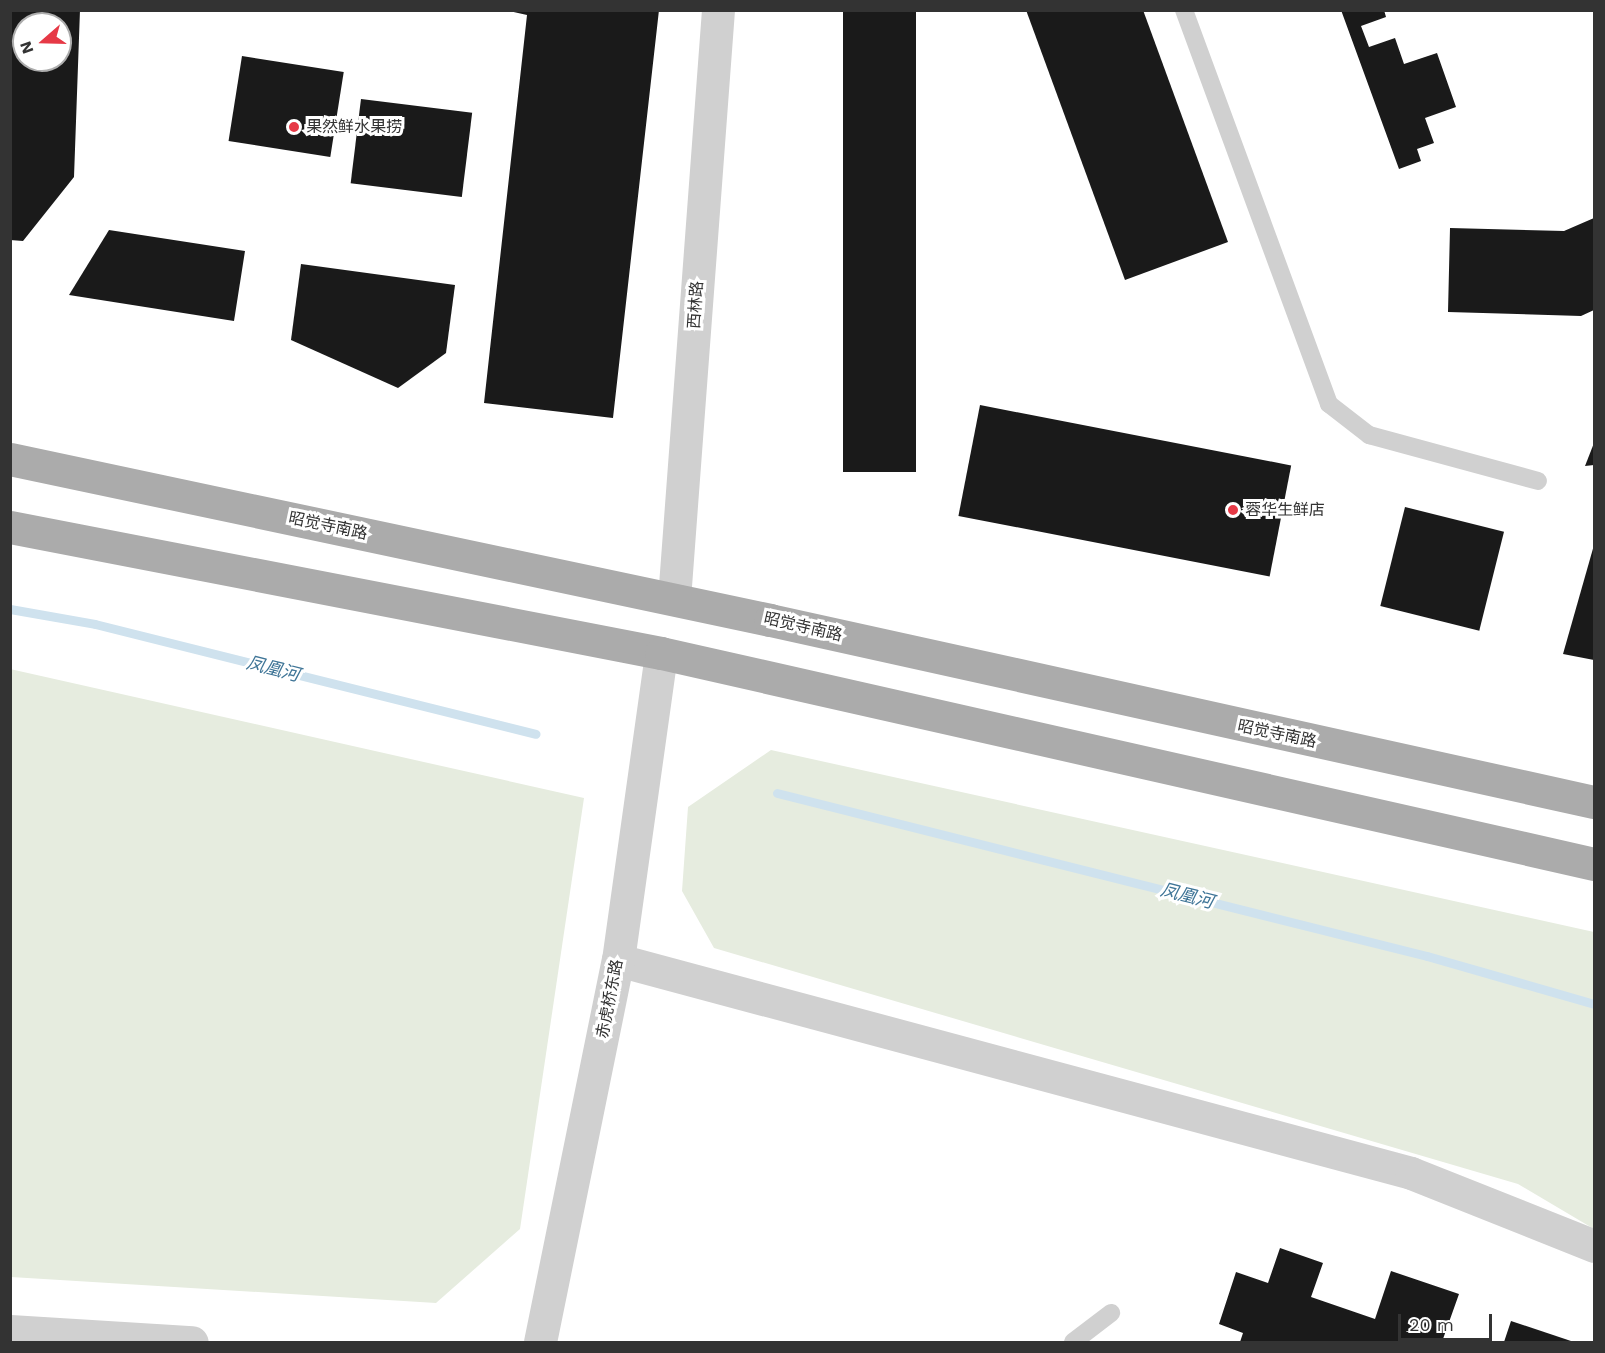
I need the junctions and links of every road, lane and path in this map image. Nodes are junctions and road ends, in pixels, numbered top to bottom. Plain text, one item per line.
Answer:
1 (718, 10) edge
2 (1184, 10) edge
3 (10, 459) edge
4 (1538, 482) dead end
5 (10, 527) edge
6 (674, 599) junction
7 (661, 652) junction
8 (1594, 802) edge
9 (1594, 864) edge
10 (618, 960) junction
11 (1594, 1246) edge
12 (1111, 1313) dead end
13 (10, 1331) edge
14 (178, 1342) edge
15 (540, 1342) edge
16 (1073, 1342) edge

1 - 6 street, 西林路
2 - 4 lane
3 - 6 main road, 昭觉寺南路
5 - 7 main road
6 - 8 main road, 昭觉寺南路
7 - 9 main road
7 - 10 street, 赤虎桥东路
10 - 11 street
10 - 15 street, 赤虎桥东路
12 - 16 lane
13 - 14 street

